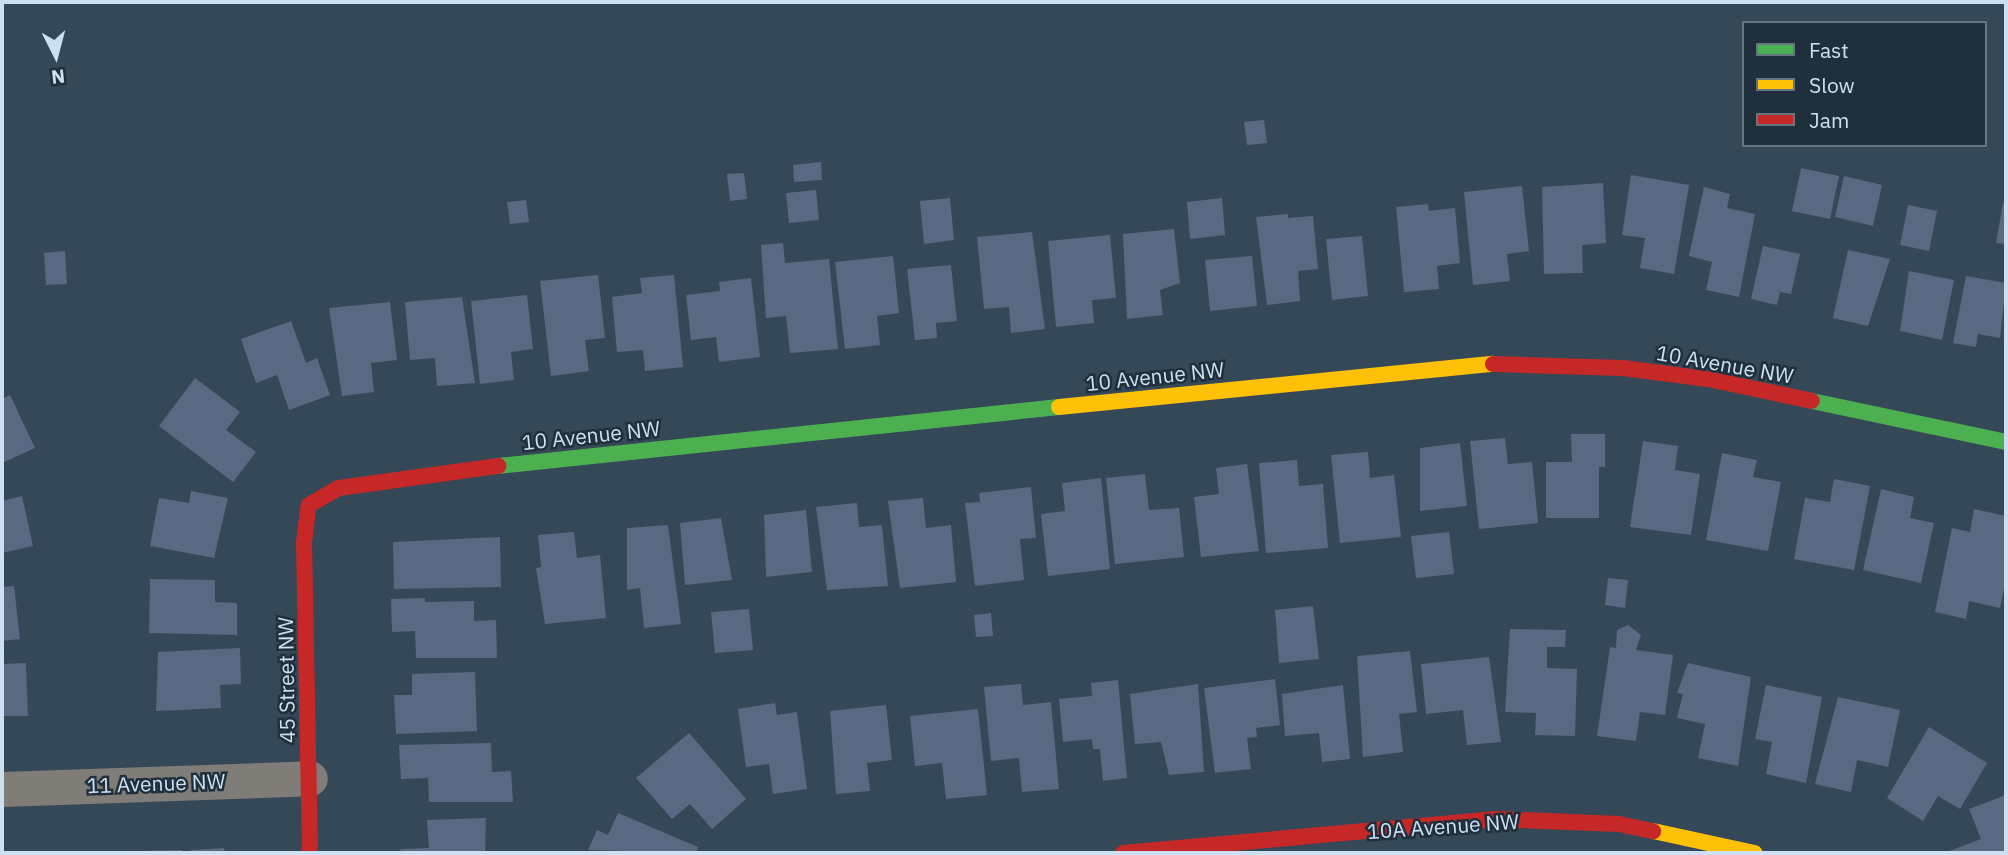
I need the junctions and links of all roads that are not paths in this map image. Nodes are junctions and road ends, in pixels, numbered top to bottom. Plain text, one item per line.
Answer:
1 (2006, 442) edge
2 (309, 505) joint
3 (310, 778) junction
4 (2, 789) edge
5 (1212, 849) edge
6 (310, 853) edge
7 (1123, 853) edge
8 (1755, 853) edge

1 - 2 street, 10 Avenue NW
2 - 3 street, 45 Street NW
3 - 4 street, 11 Avenue NW
3 - 6 street, 45 Street NW
5 - 7 street, 10A Avenue NW
5 - 8 street, 10A Avenue NW

